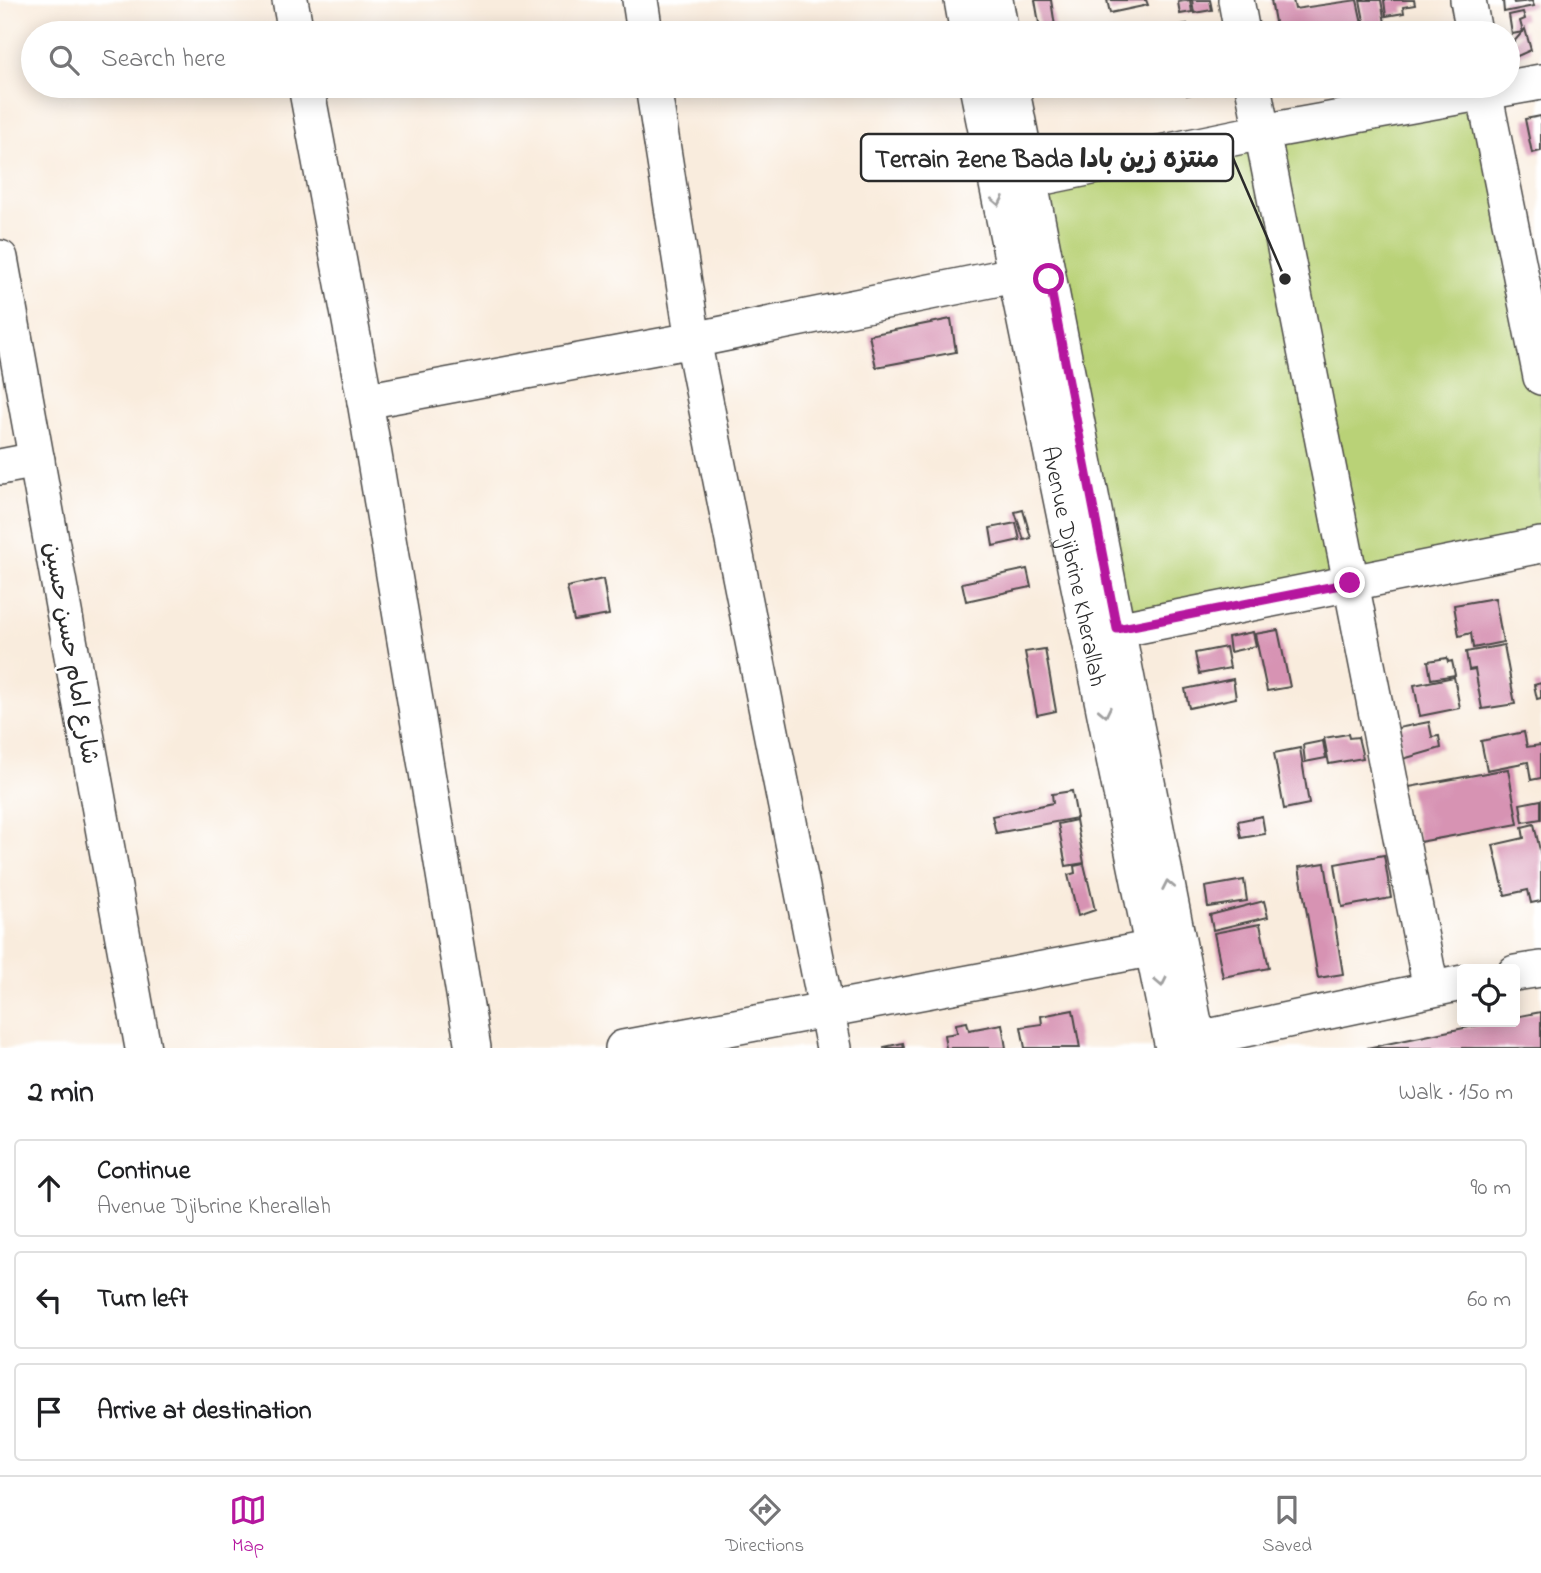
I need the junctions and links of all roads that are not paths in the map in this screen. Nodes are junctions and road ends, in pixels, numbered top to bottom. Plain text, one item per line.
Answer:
1 (290, 0) edge
2 (640, 0) edge
3 (962, 0) edge
4 (995, 0) edge
5 (1236, 0) edge
6 (1468, 0) edge
7 (294, 21) edge
8 (643, 21) edge
9 (966, 21) edge
10 (999, 21) edge
11 (1240, 21) edge
12 (1472, 21) edge
13 (1541, 82) edge
14 (1520, 85) edge
15 (308, 98) edge
16 (655, 98) edge
17 (979, 98) edge
18 (1013, 98) edge
19 (1255, 98) edge
20 (1438, 98) edge
21 (1486, 98) edge
22 (1262, 132) junction
23 (1029, 180) junction
24 (0, 258) edge
25 (1014, 275) junction
26 (693, 340) junction
27 (1541, 377) edge
28 (365, 401) junction
29 (37, 460) junction
30 (0, 467) edge
31 (1541, 545) edge
32 (1350, 583) junction
33 (1117, 629) junction
34 (1167, 945) junction
35 (1541, 968) edge
36 (1520, 973) edge
37 (1447, 986) edge
38 (827, 1011) junction
39 (1190, 1045) edge
40 (144, 1048) edge
41 (472, 1048) edge
42 (623, 1048) edge
43 (834, 1048) edge

1 - 7 street
2 - 8 street
3 - 9 street
4 - 10 street
5 - 11 street
6 - 12 street
13 - 14 street
15 - 28 street
16 - 26 street
17 -> 25 street, Avenue Djibrine Kherallah
18 - 23 street, Avenue Djibrine Kherallah
19 - 22 street
20 - 22 street
21 - 27 street
22 - 23 street
22 - 32 street
23 - 33 street, Avenue Djibrine Kherallah
24 - 29 street, شارع امام حسن حسين
25 - 26 street
25 -> 34 street, Avenue Djibrine Kherallah
26 - 28 street
26 - 38 street
28 - 41 street
29 - 30 street
29 - 40 street, شارع امام حسن حسين
31 - 32 street
32 - 33 street
32 - 37 street
34 -> 33 street, Avenue Djibrine Kherallah
34 - 38 street
34 - 39 street, Avenue Djibrine Kherallah
35 - 36 street
37 - 39 street
38 - 42 street
38 - 43 street

